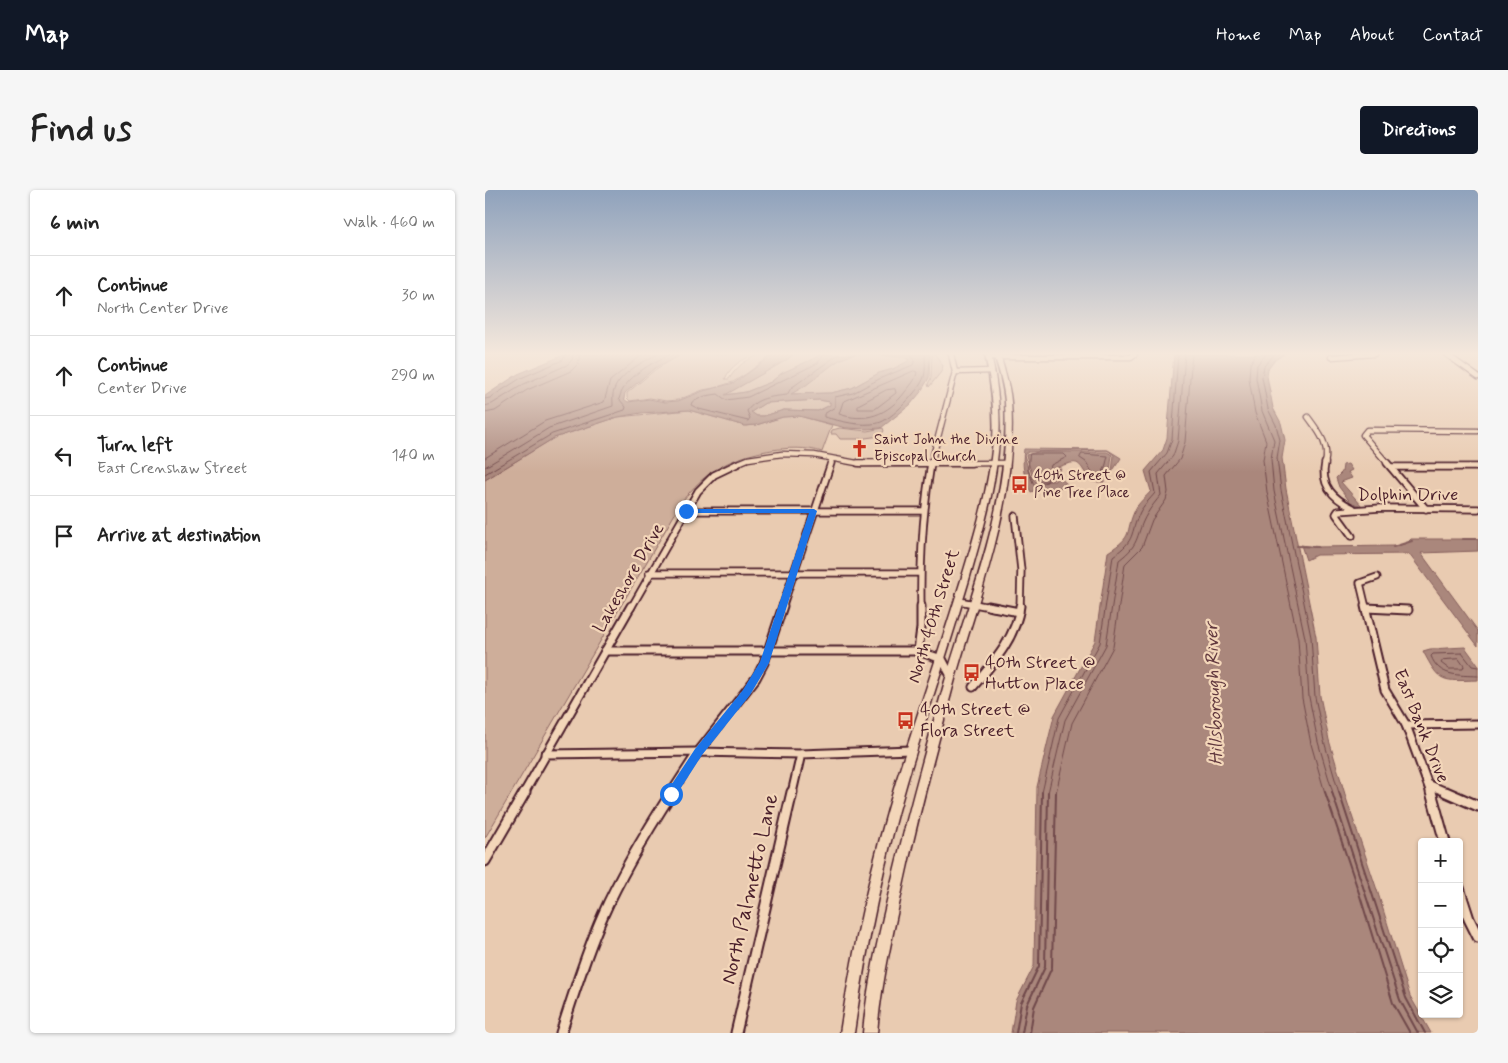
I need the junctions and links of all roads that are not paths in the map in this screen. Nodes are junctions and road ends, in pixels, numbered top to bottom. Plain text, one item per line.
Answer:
1 (949, 393) edge
2 (996, 393) edge
3 (1006, 393) edge
4 (997, 401) junction
5 (1008, 401) junction
6 (1308, 417) dead end
7 (1478, 431) edge
8 (832, 459) junction
9 (995, 463) junction
10 (931, 464) junction
11 (1005, 464) junction
12 (1391, 467) junction
13 (1478, 467) edge
14 (1357, 509) junction
15 (1426, 509) junction
16 (1478, 509) edge
17 (686, 511) junction
18 (814, 511) junction
19 (924, 511) junction
20 (1015, 516) dead end
21 (1352, 536) dead end
22 (649, 573) junction
23 (793, 573) junction
24 (920, 573) junction
25 (1377, 576) dead end
26 (959, 601) junction
27 (974, 604) junction
28 (1366, 608) junction
29 (1408, 610) dead end
30 (1019, 612) junction
31 (768, 650) junction
32 (605, 651) junction
33 (919, 651) junction
34 (942, 659) junction
35 (951, 676) junction
36 (973, 687) dead end
37 (1478, 724) edge
38 (1406, 725) junction
39 (911, 750) junction
40 (699, 752) junction
41 (545, 754) junction
42 (801, 754) junction
43 (1430, 785) junction
44 (1478, 806) edge
45 (1444, 838) edge
46 (485, 862) edge
47 (1463, 900) edge
48 (1478, 937) edge
49 (561, 1033) edge
50 (735, 1033) edge
51 (847, 1033) edge
52 (870, 1033) edge

1 - 10 street
2 - 4 main road, North 40th Street
3 - 5 main road, North 40th Street
4 - 5 main road
4 - 9 main road, North 40th Street
5 - 11 main road, North 40th Street
6 - 14 street
7 - 12 street
8 - 10 street, Lakeshore Drive
8 - 17 street, Lakeshore Drive
8 - 18 street
9 - 10 street, Lakeshore Drive
9 - 11 street, Lakeshore Drive
9 - 26 main road, North 40th Street
10 - 19 street
11 - 27 main road, North 40th Street
12 - 13 street
12 - 15 street
14 - 15 street, Dolphin Drive
14 - 21 street, Dolphin Drive
15 - 16 street, Dolphin Drive
17 - 18 street
17 - 22 street, Lakeshore Drive
18 - 19 street
18 - 23 street
19 - 24 street
20 - 30 street
22 - 23 street
22 - 32 street, Lakeshore Drive
23 - 24 street
23 - 31 street
24 - 33 street
25 - 28 street, East Bank Drive
26 - 27 street
26 - 34 main road, North 40th Street
27 - 30 street
27 - 35 main road, North 40th Street
28 - 29 street
28 - 38 street, East Bank Drive
30 - 36 street
31 - 32 street
31 - 33 street
31 - 40 street
32 - 41 street, Lakeshore Drive
33 - 34 street
34 - 35 street
34 - 39 main road, North 40th Street
35 - 52 main road, North 40th Street
37 - 38 street
38 - 43 street, East Bank Drive
39 - 42 street
39 - 51 main road, North 40th Street
40 - 41 street
40 - 42 street
40 - 49 street
41 - 46 street, Lakeshore Drive
42 - 50 street, North Palmetto Lane
43 - 44 street
43 - 45 street, East Bank Drive
47 - 48 street

